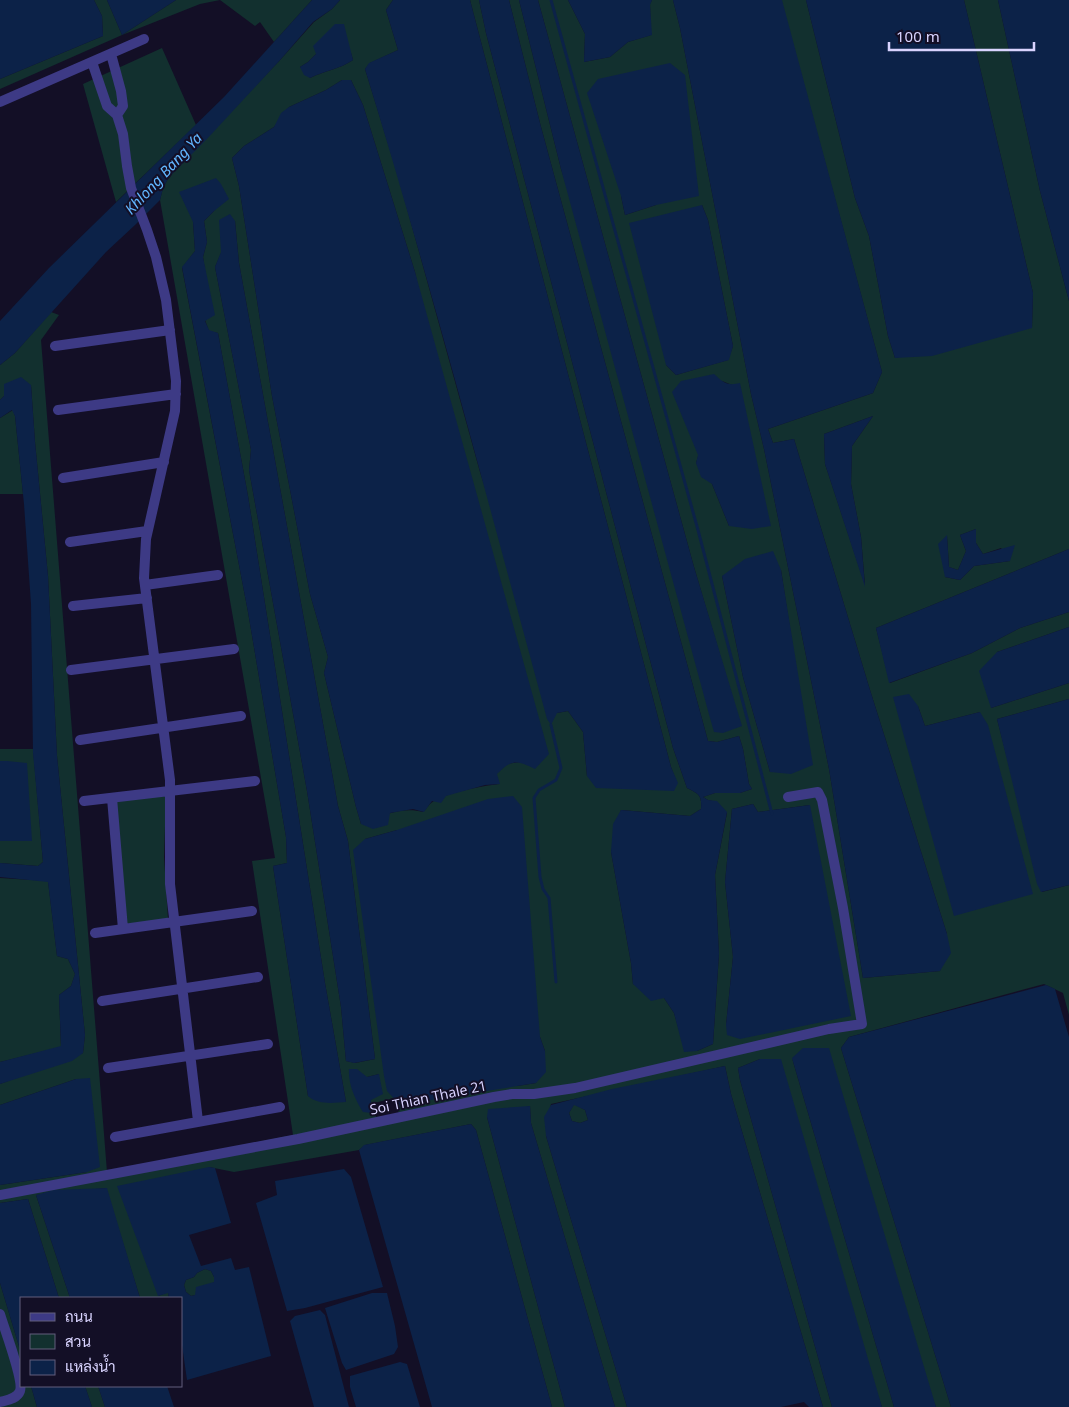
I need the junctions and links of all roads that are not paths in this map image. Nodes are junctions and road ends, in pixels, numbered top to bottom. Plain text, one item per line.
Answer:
1 (144, 39) dead end
2 (111, 54) junction
3 (92, 62) junction
4 (0, 102) edge
5 (117, 115) junction
6 (170, 330) junction
7 (55, 346) dead end
8 (176, 394) junction
9 (58, 410) dead end
10 (164, 462) junction
11 (64, 478) dead end
12 (147, 530) junction
13 (70, 542) dead end
14 (218, 575) dead end
15 (145, 586) junction
16 (147, 598) junction
17 (73, 606) dead end
18 (234, 649) dead end
19 (155, 659) junction
20 (71, 670) dead end
21 (241, 716) dead end
22 (163, 728) junction
23 (80, 740) dead end
24 (255, 780) dead end
25 (170, 790) junction
26 (788, 797) dead end
27 (112, 798) junction
28 (84, 801) dead end
29 (252, 911) dead end
30 (174, 922) junction
31 (123, 929) junction
32 (95, 933) dead end
33 (258, 978) dead end
34 (182, 989) junction
35 (102, 1001) dead end
36 (268, 1044) dead end
37 (190, 1056) junction
38 (108, 1068) dead end
39 (280, 1107) dead end
40 (198, 1121) junction
41 (114, 1137) dead end
42 (0, 1196) edge
43 (0, 1314) edge
44 (0, 1402) edge

1 - 2 street
2 - 3 street
2 - 5 street
3 - 4 street
3 - 5 street
5 - 6 street
6 - 7 street
6 - 8 street
8 - 9 street
8 - 10 street
10 - 11 street
10 - 12 street
12 - 13 street
12 - 15 street
14 - 15 street
15 - 16 street
16 - 17 street
16 - 19 street
18 - 19 street
19 - 20 street
19 - 22 street
21 - 22 street
22 - 23 street
22 - 25 street
24 - 25 street
25 - 27 street
25 - 30 street
26 - 42 street, Soi Thian Thale 21
27 - 28 street
27 - 31 street
29 - 30 street
30 - 31 street
30 - 34 street
31 - 32 street
33 - 34 street
34 - 35 street
34 - 37 street
36 - 37 street
37 - 38 street
37 - 40 street
39 - 40 street
40 - 41 street
43 - 44 street

